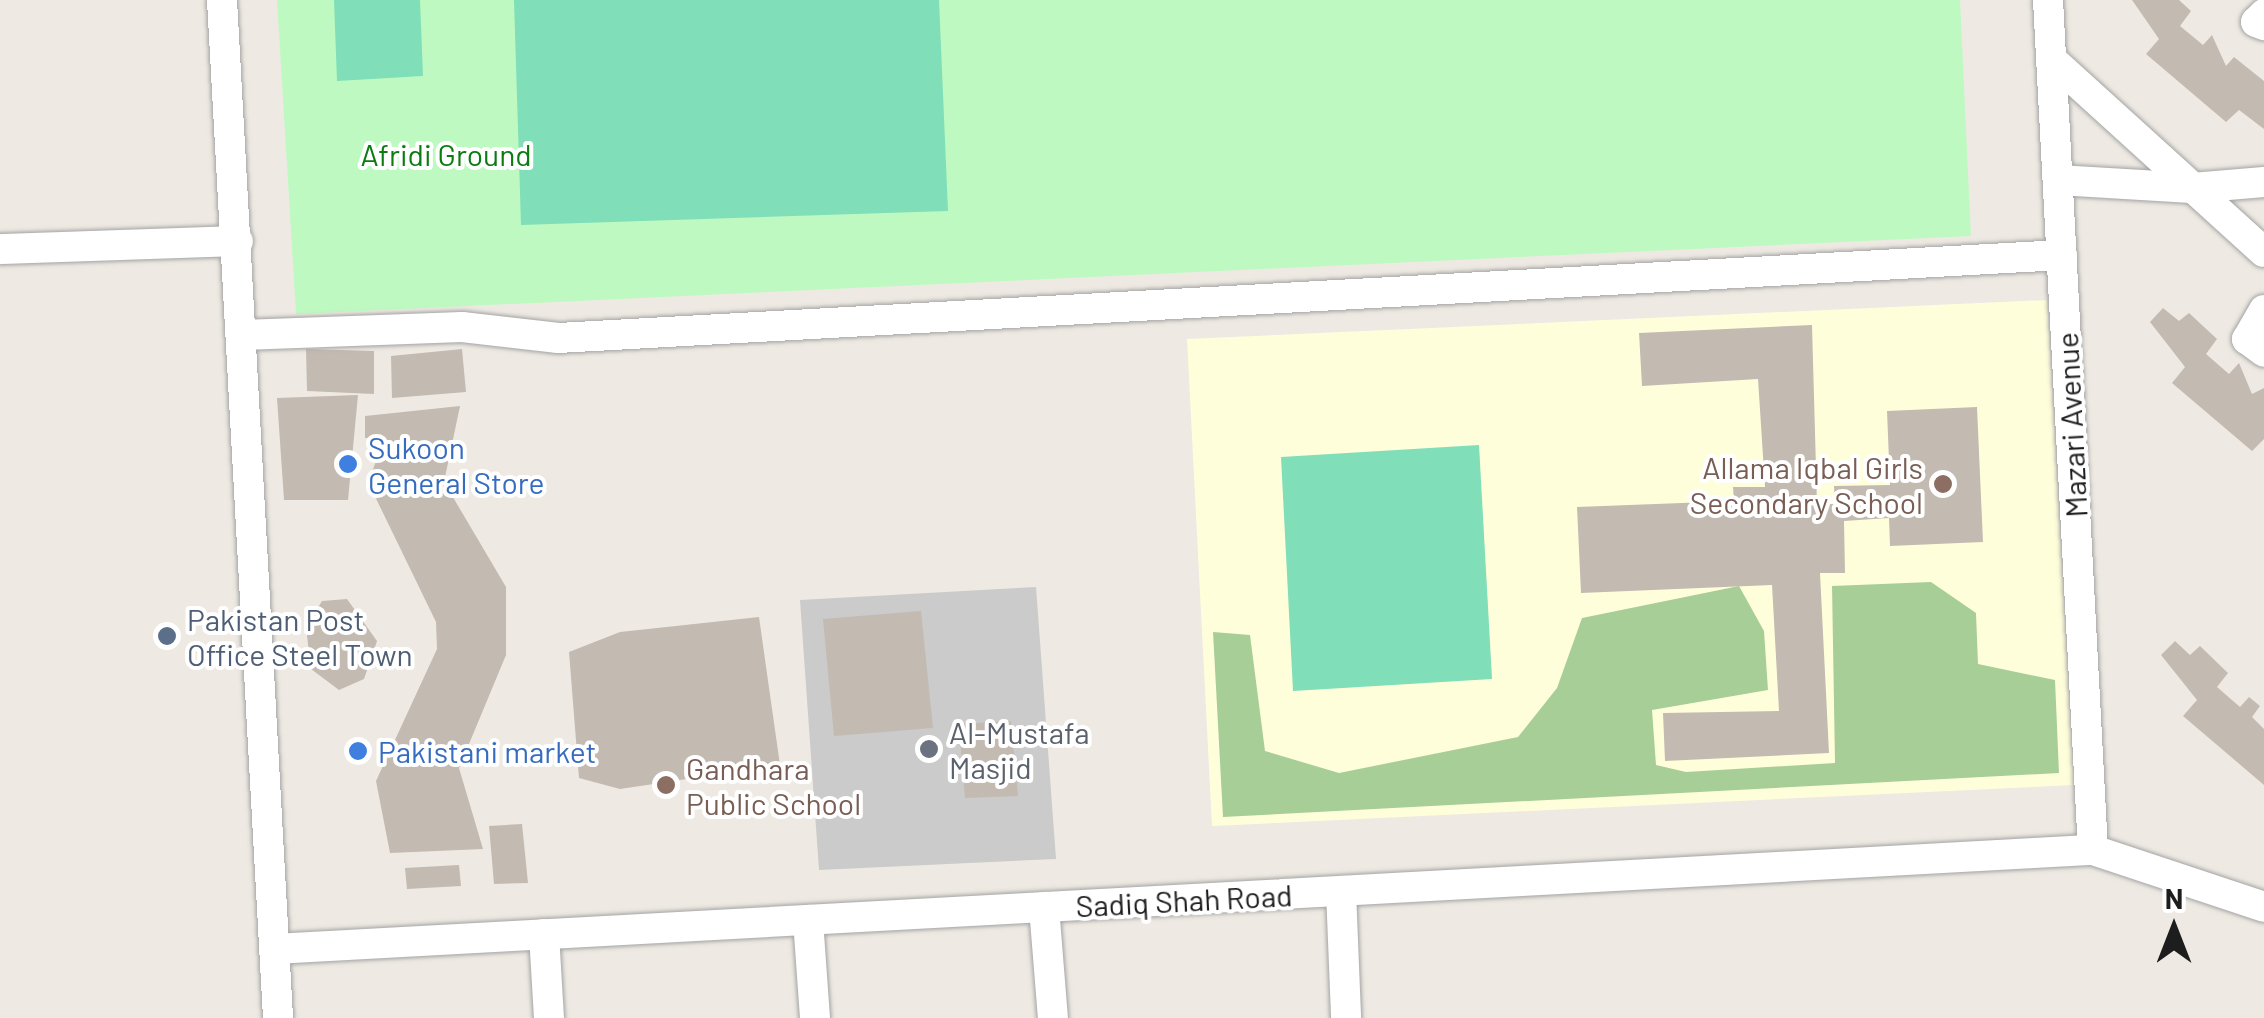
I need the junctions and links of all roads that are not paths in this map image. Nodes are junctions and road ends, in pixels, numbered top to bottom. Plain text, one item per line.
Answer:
1 (222, 0) edge
2 (2048, 0) edge
3 (2264, 14) edge
4 (2264, 26) edge
5 (2051, 59) junction
6 (2058, 180) junction
7 (2264, 182) edge
8 (2192, 188) junction
9 (238, 241) junction
10 (0, 248) edge
11 (2264, 252) edge
12 (2062, 255) junction
13 (2264, 310) edge
14 (242, 335) junction
15 (2264, 352) edge
16 (2093, 850) junction
17 (1340, 891) junction
18 (1044, 907) junction
19 (2264, 907) edge
20 (808, 920) junction
21 (544, 934) junction
22 (274, 949) junction
23 (278, 1018) edge
24 (549, 1018) edge
25 (815, 1018) edge
26 (1052, 1018) edge
27 (1346, 1018) edge

1 - 9 street
2 - 5 street, Mazari Avenue
3 - 4 street
5 - 6 street, Mazari Avenue
5 - 8 street
6 - 8 street
6 - 12 street, Mazari Avenue
7 - 8 street
8 - 11 street
9 - 10 street
9 - 14 street
12 - 14 street
12 - 16 street, Mazari Avenue
13 - 15 street
14 - 22 street
16 - 17 street, Sadiq Shah Road
16 - 19 street
17 - 18 street, Sadiq Shah Road
17 - 27 street
18 - 20 street, Sadiq Shah Road
18 - 26 street
20 - 21 street, Sadiq Shah Road
20 - 25 street
21 - 22 street, Sadiq Shah Road
21 - 24 street
22 - 23 street

